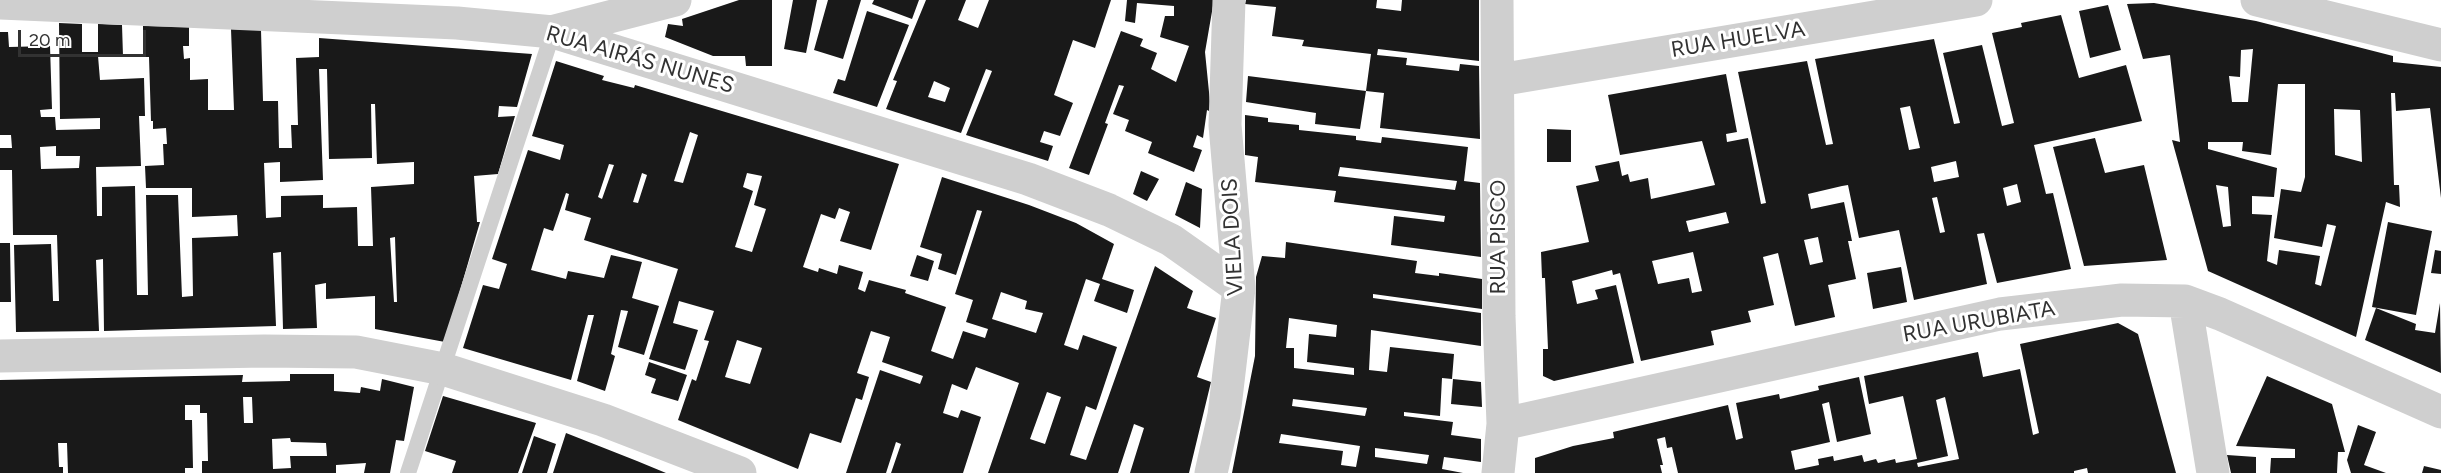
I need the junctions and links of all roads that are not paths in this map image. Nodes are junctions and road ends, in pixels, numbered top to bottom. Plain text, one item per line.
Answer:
1 (675, 0) edge
2 (1229, 0) edge
3 (1497, 0) edge
4 (1976, 0) edge
5 (2257, 0) edge
6 (0, 3) edge
7 (553, 32) junction
8 (2441, 45) edge
9 (1499, 80) junction
10 (1239, 288) junction
11 (2185, 301) junction
12 (0, 356) edge
13 (443, 369) junction
14 (2441, 412) edge
15 (1503, 424) junction
16 (408, 473) edge
17 (740, 473) edge
18 (1211, 473) edge
19 (1498, 473) edge
20 (2213, 473) edge

1 - 7 street
2 - 10 street, VIELA DOIS
3 - 9 street, RUA PISCO
4 - 9 street, RUA HUELVA
5 - 8 street
6 - 7 street, RUA AIRÁS NUNES
7 - 10 street, RUA AIRÁS NUNES
7 - 13 lane
9 - 15 street, RUA PISCO
10 - 18 street, VIELA DOIS
11 - 14 street, RUA URUBIATA
11 - 15 street, RUA URUBIATA
11 - 20 street
12 - 13 street
13 - 16 lane
13 - 17 street
15 - 19 street, RUA PISCO

